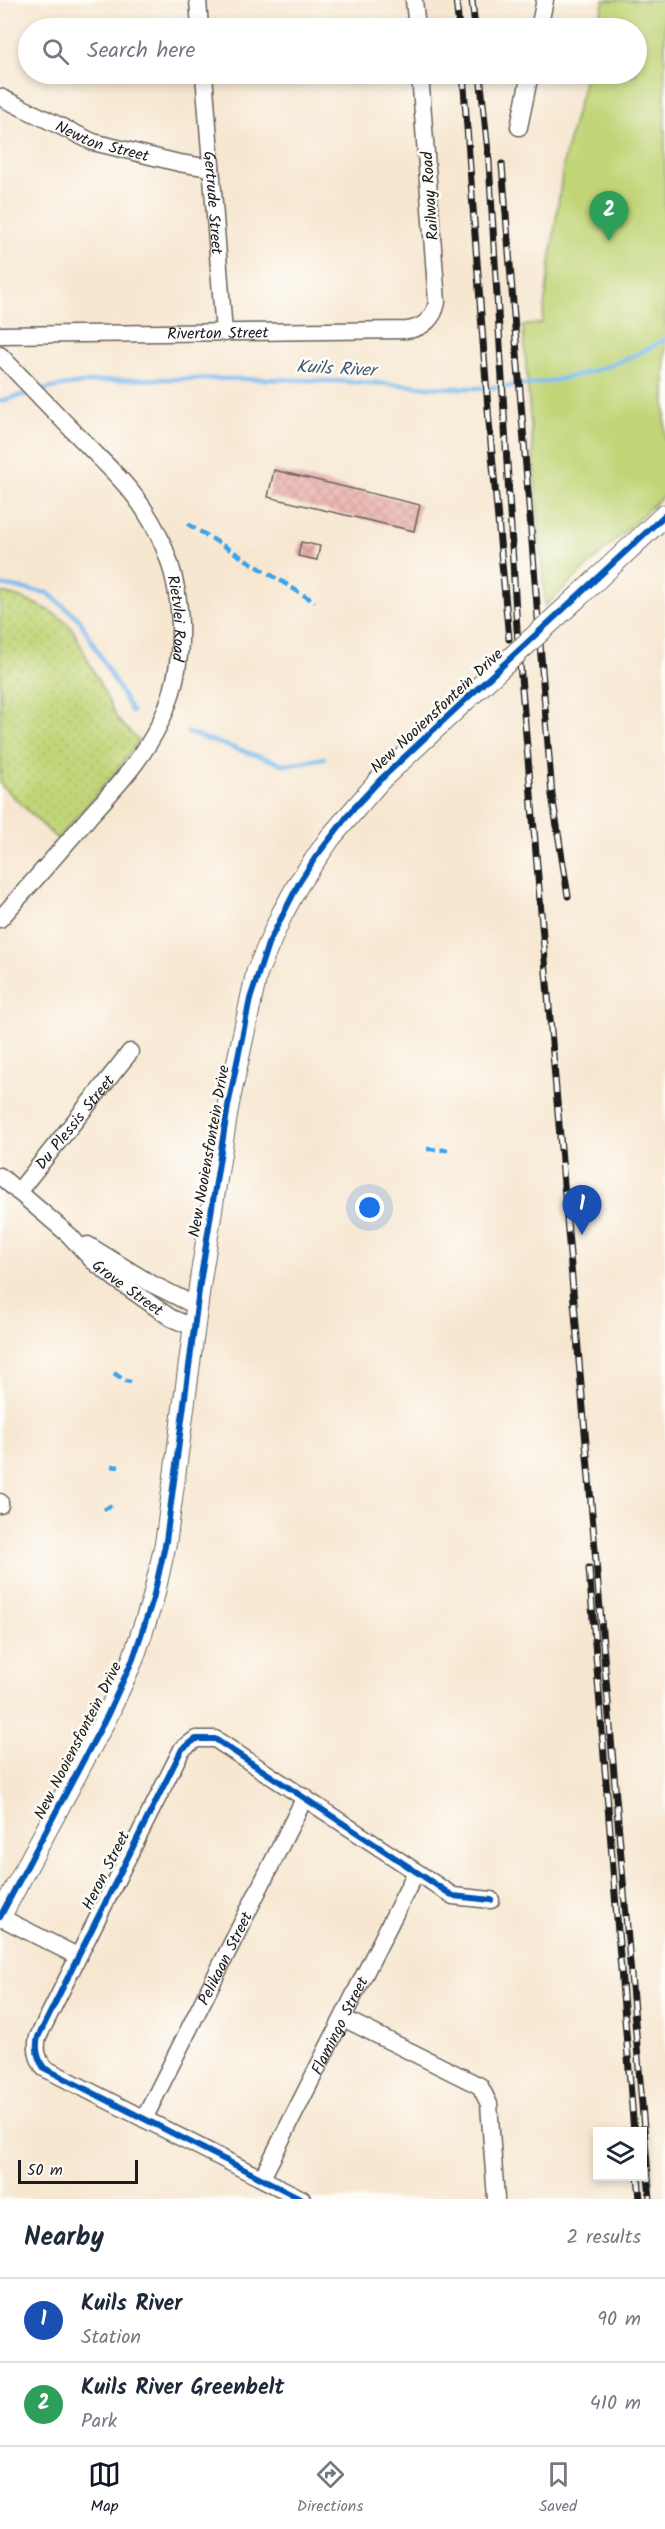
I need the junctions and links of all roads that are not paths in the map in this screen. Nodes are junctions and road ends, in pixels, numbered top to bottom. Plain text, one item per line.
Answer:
1 (198, 0) edge
2 (414, 0) edge
3 (545, 0) edge
4 (199, 18) edge
5 (416, 18) edge
6 (541, 18) edge
7 (205, 84) edge
8 (421, 84) edge
9 (528, 84) edge
10 (0, 97) edge
11 (519, 127) dead end
12 (211, 168) junction
13 (431, 317) joint
14 (224, 333) junction
15 (0, 335) edge
16 (5, 360) edge
17 (665, 515) edge
18 (0, 920) edge
19 (130, 1052) dead end
20 (0, 1176) edge
21 (18, 1191) junction
22 (69, 1235) junction
23 (198, 1306) junction
24 (195, 1328) junction
25 (305, 1797) junction
26 (417, 1872) junction
27 (491, 1900) dead end
28 (0, 1917) edge
29 (77, 1956) junction
30 (343, 2018) junction
31 (144, 2119) junction
32 (262, 2178) junction
33 (303, 2199) edge
34 (496, 2199) edge

1 - 4 street
2 - 5 street
3 - 6 street
7 - 12 street, Gertrude Street
8 - 13 street, Railway Road
9 - 11 street
10 - 12 street, Newton Street
12 - 14 street, Gertrude Street
13 - 14 street, Riverton Street
14 - 15 street, Riverton Street
16 - 18 street, Rietvlei Road
17 - 23 street, New Nooiensfontein Drive, bridge
19 - 21 street, Du Plessis Street
20 - 21 street, Grove Street
21 - 22 street, Grove Street
22 - 23 street, Grove Street
22 - 24 street, Grove Street
23 - 24 street, New Nooiensfontein Drive
24 - 28 street, New Nooiensfontein Drive
25 - 26 street, Heron Street
25 - 29 street, Heron Street
25 - 31 street, Pelikaan Street
26 - 27 street, Heron Street
26 - 30 street, Flamingo Street
28 - 29 street
29 - 31 street, Heron Street
30 - 32 street, Flamingo Street
30 - 34 street
31 - 32 street, Heron Street
32 - 33 street, Heron Street

